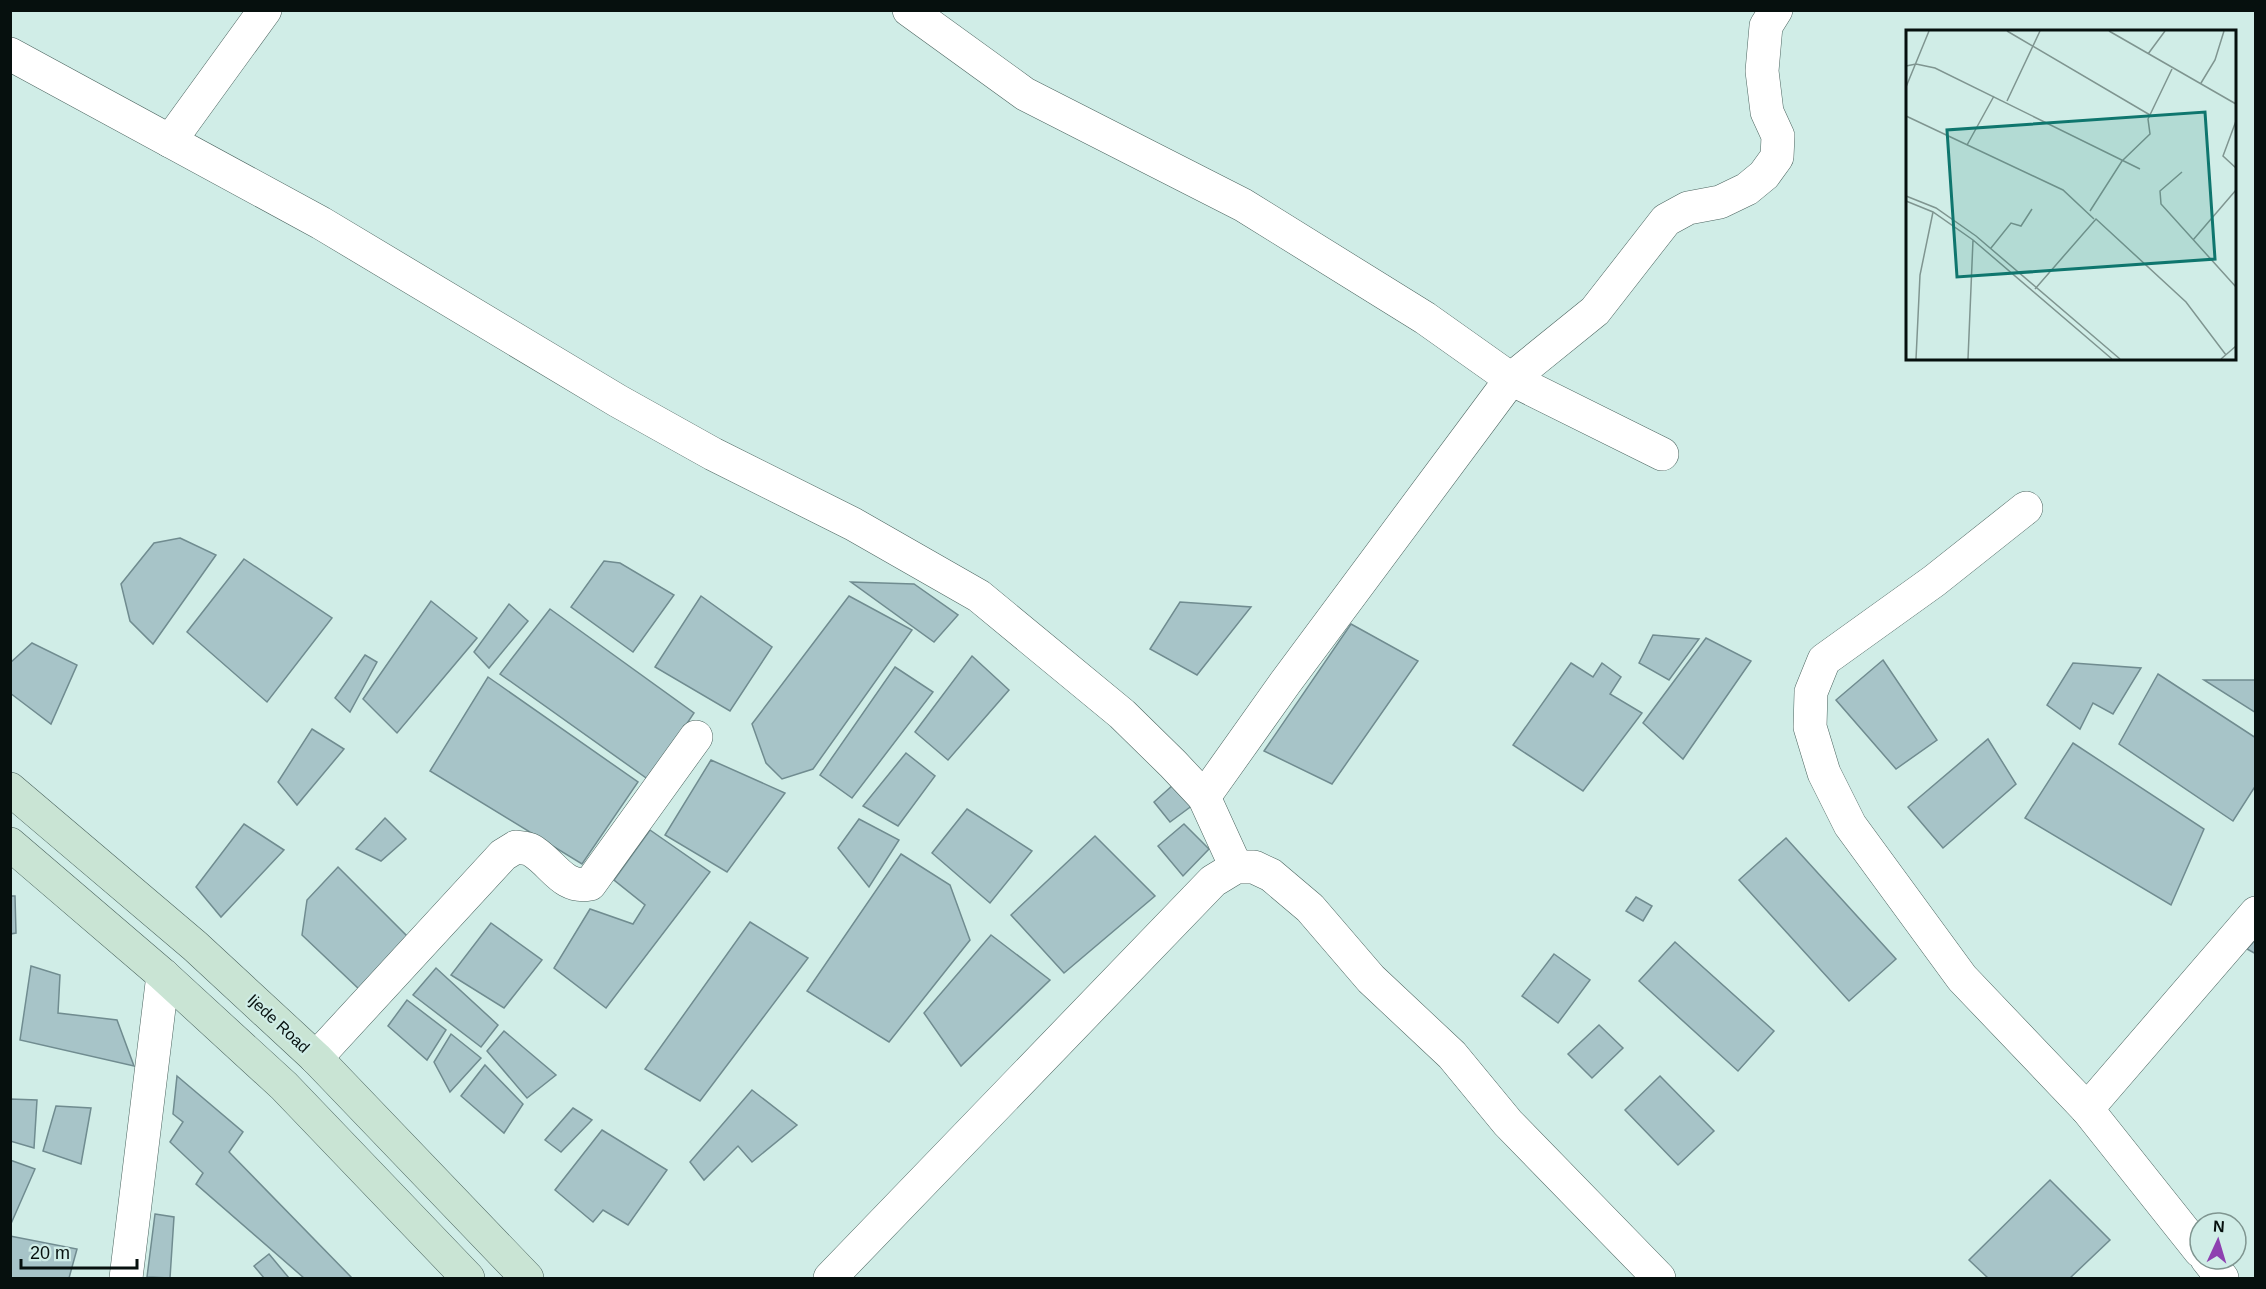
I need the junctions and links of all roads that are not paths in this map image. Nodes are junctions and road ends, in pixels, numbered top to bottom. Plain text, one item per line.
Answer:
1 (266, 10) edge
2 (909, 10) edge
3 (1776, 10) edge
4 (10, 54) edge
5 (170, 141) junction
6 (1511, 379) junction
7 (1662, 454) dead end
8 (2026, 508) dead end
9 (696, 737) dead end
10 (10, 789) edge
11 (1204, 797) junction
12 (10, 844) edge
13 (1236, 867) junction
14 (2256, 914) edge
15 (163, 975) junction
16 (316, 1058) junction
17 (2087, 1109) junction
18 (2188, 1236) edge
19 (126, 1278) edge
20 (468, 1278) edge
21 (527, 1278) edge
22 (830, 1278) edge
23 (1659, 1278) edge

1 - 5 street
2 - 6 street
3 - 6 street
4 - 5 street
5 - 11 street
6 - 7 street
6 - 11 street
8 - 17 street
9 - 16 street
10 - 16 main road, Ijede Road
11 - 13 street
12 - 15 main road
13 - 22 street
13 - 23 street
14 - 17 street
15 - 19 street
15 - 20 main road
16 - 21 main road, Ijede Road
17 - 18 street

